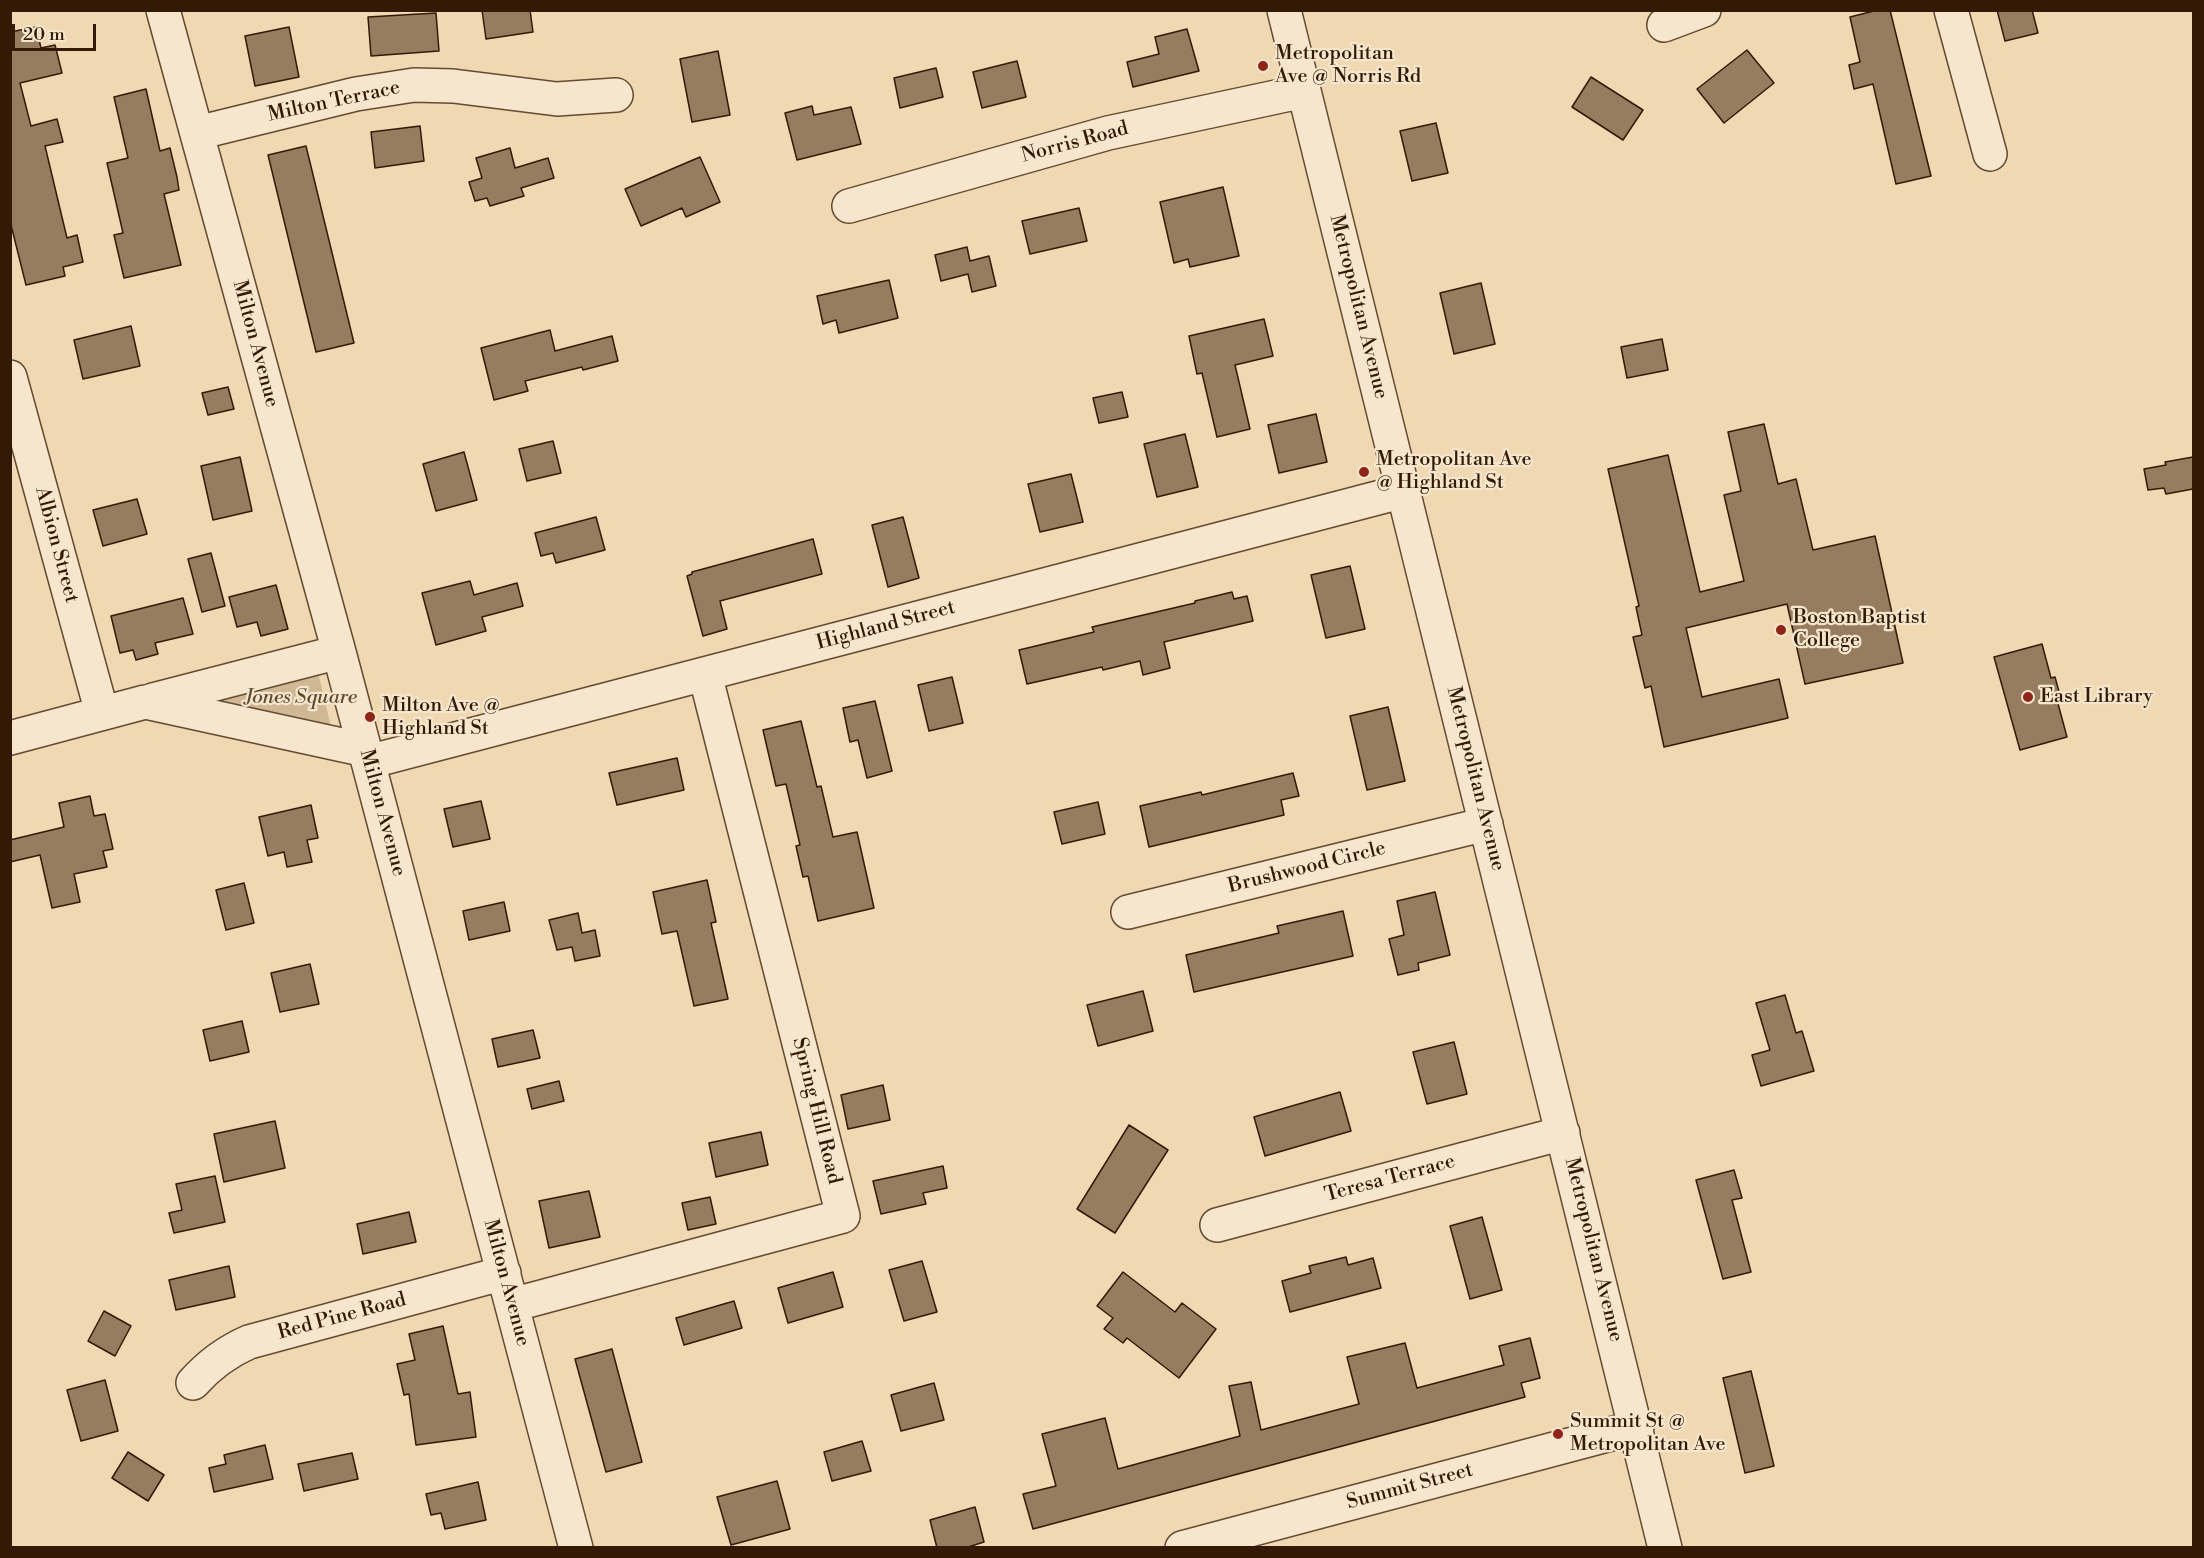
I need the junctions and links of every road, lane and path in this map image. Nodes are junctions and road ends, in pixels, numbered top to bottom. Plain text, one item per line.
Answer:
1 (163, 10) edge
2 (1284, 10) edge
3 (1704, 10) edge
4 (1951, 10) edge
5 (1665, 25) dead end
6 (1304, 91) junction
7 (616, 95) dead end
8 (197, 133) junction
9 (1990, 154) dead end
10 (849, 206) dead end
11 (10, 377) edge
12 (1404, 491) junction
13 (339, 652) junction
14 (705, 674) junction
15 (145, 702) junction
16 (102, 713) junction
17 (10, 738) edge
18 (367, 756) junction
19 (1486, 824) junction
20 (1128, 912) dead end
21 (1563, 1133) junction
22 (1217, 1225) dead end
23 (504, 1273) junction
24 (512, 1305) junction
25 (192, 1383) dead end
26 (1637, 1427) junction
27 (576, 1548) edge
28 (1182, 1548) edge
29 (1665, 1548) edge

1 - 8 street, Milton Avenue
2 - 6 street, Metropolitan Avenue
3 - 5 street
4 - 9 street
6 - 10 street, Norris Road
6 - 12 street, Metropolitan Avenue
7 - 8 street, Milton Terrace
8 - 13 street, Milton Avenue
11 - 16 street, Albion Street
12 - 14 street, Highland Street
12 - 19 street, Metropolitan Avenue
13 - 15 street, Highland Street
13 - 18 street, Milton Avenue
14 - 18 street, Highland Street
14 - 24 street, Spring Hill Road
15 - 16 street, Highland Street
15 - 18 street, Highland Street
16 - 17 street, Highland Street
18 - 23 street, Milton Avenue
19 - 20 street, Brushwood Circle
19 - 21 street, Metropolitan Avenue
21 - 22 street, Teresa Terrace
21 - 26 street, Metropolitan Avenue
23 - 24 street, Milton Avenue
23 - 25 street, Red Pine Road
24 - 27 street, Milton Avenue
26 - 28 street, Summit Street
26 - 29 street, Metropolitan Avenue

